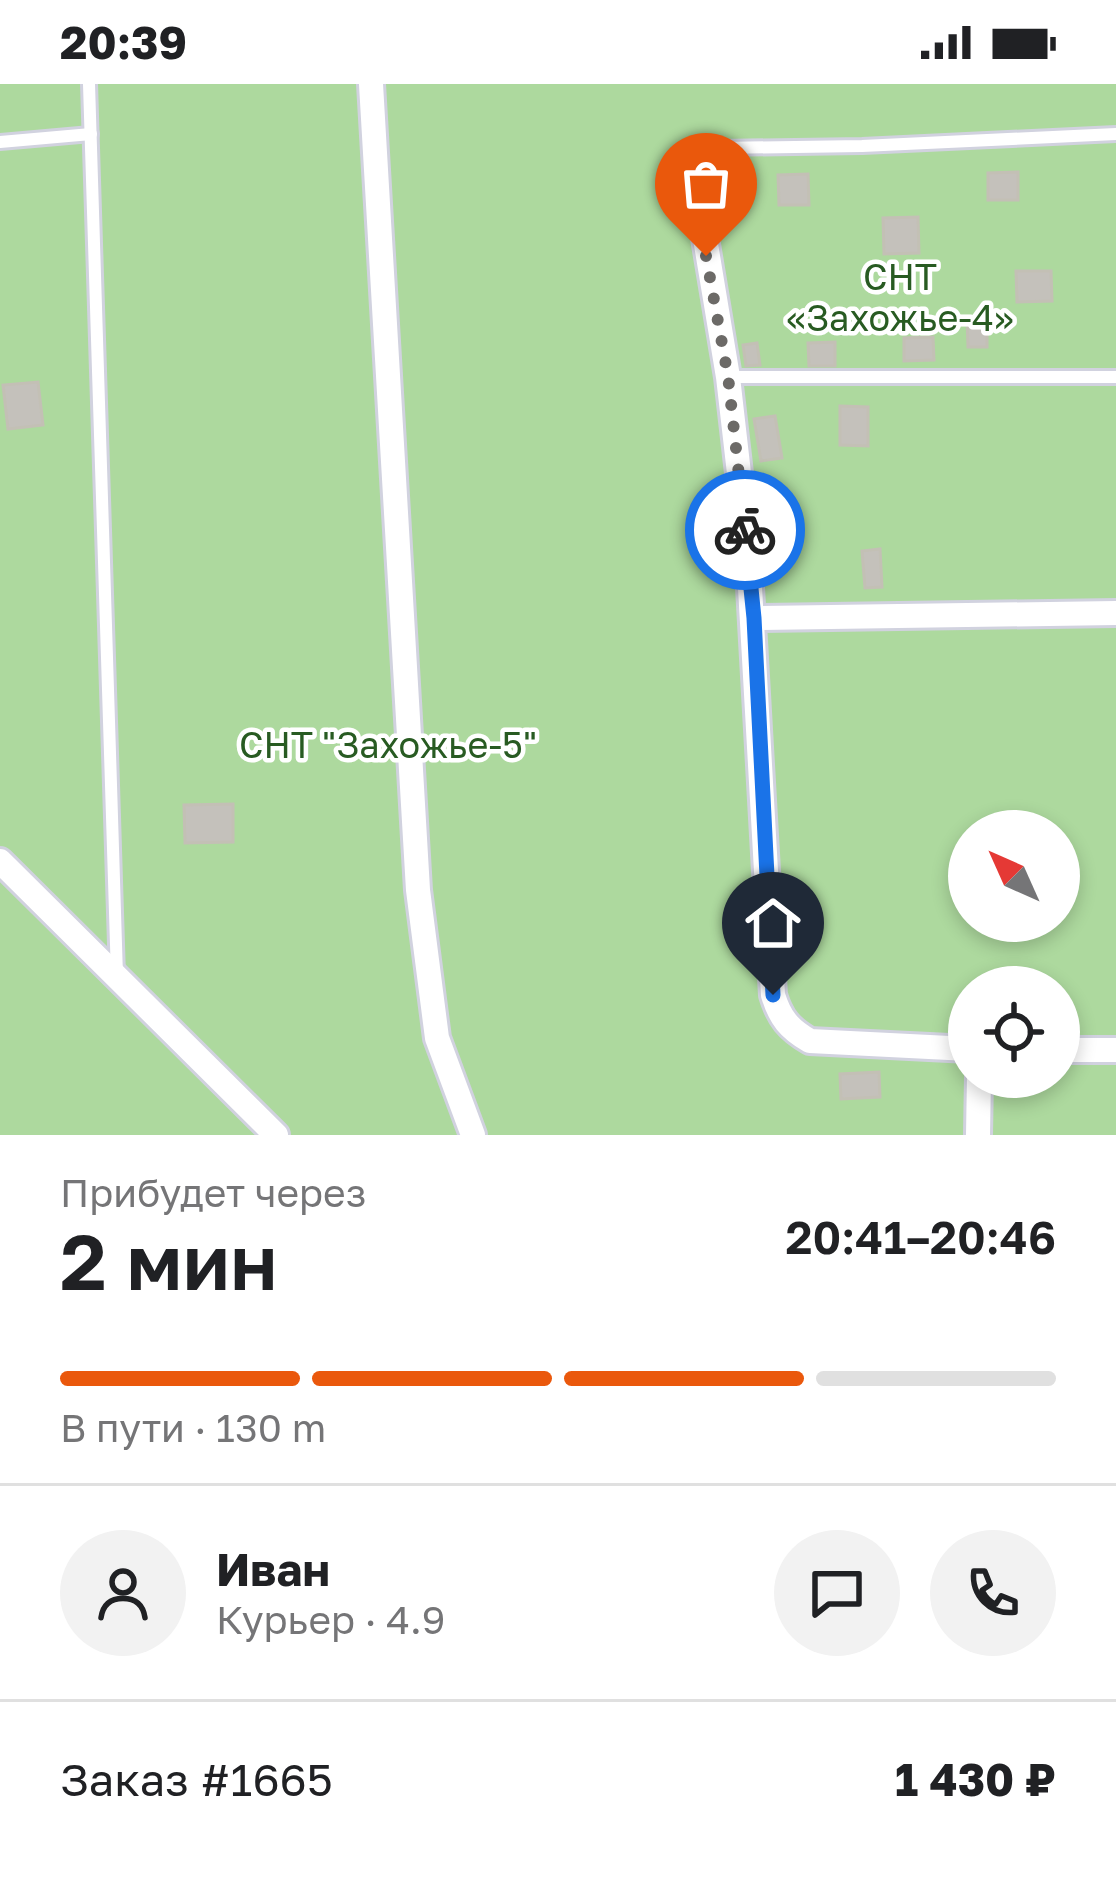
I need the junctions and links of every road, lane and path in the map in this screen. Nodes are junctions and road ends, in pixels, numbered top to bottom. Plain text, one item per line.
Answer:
1 (88, 84) edge
2 (371, 84) edge
3 (91, 134) junction
4 (1116, 134) edge
5 (0, 142) edge
6 (693, 166) joint
7 (728, 376) junction
8 (1116, 377) edge
9 (1116, 613) edge
10 (754, 618) junction
11 (0, 861) edge
12 (117, 977) junction
13 (948, 1048) edge
14 (1080, 1050) edge
15 (1116, 1051) edge
16 (979, 1098) edge
17 (276, 1135) edge
18 (472, 1135) edge
19 (978, 1135) edge

1 - 3 lane
2 - 18 street
3 - 5 lane
3 - 12 lane
4 - 6 lane
6 - 7 street
7 - 8 lane
7 - 10 street
9 - 10 street
10 - 13 street
11 - 12 street
12 - 17 street
14 - 15 street
16 - 19 street

